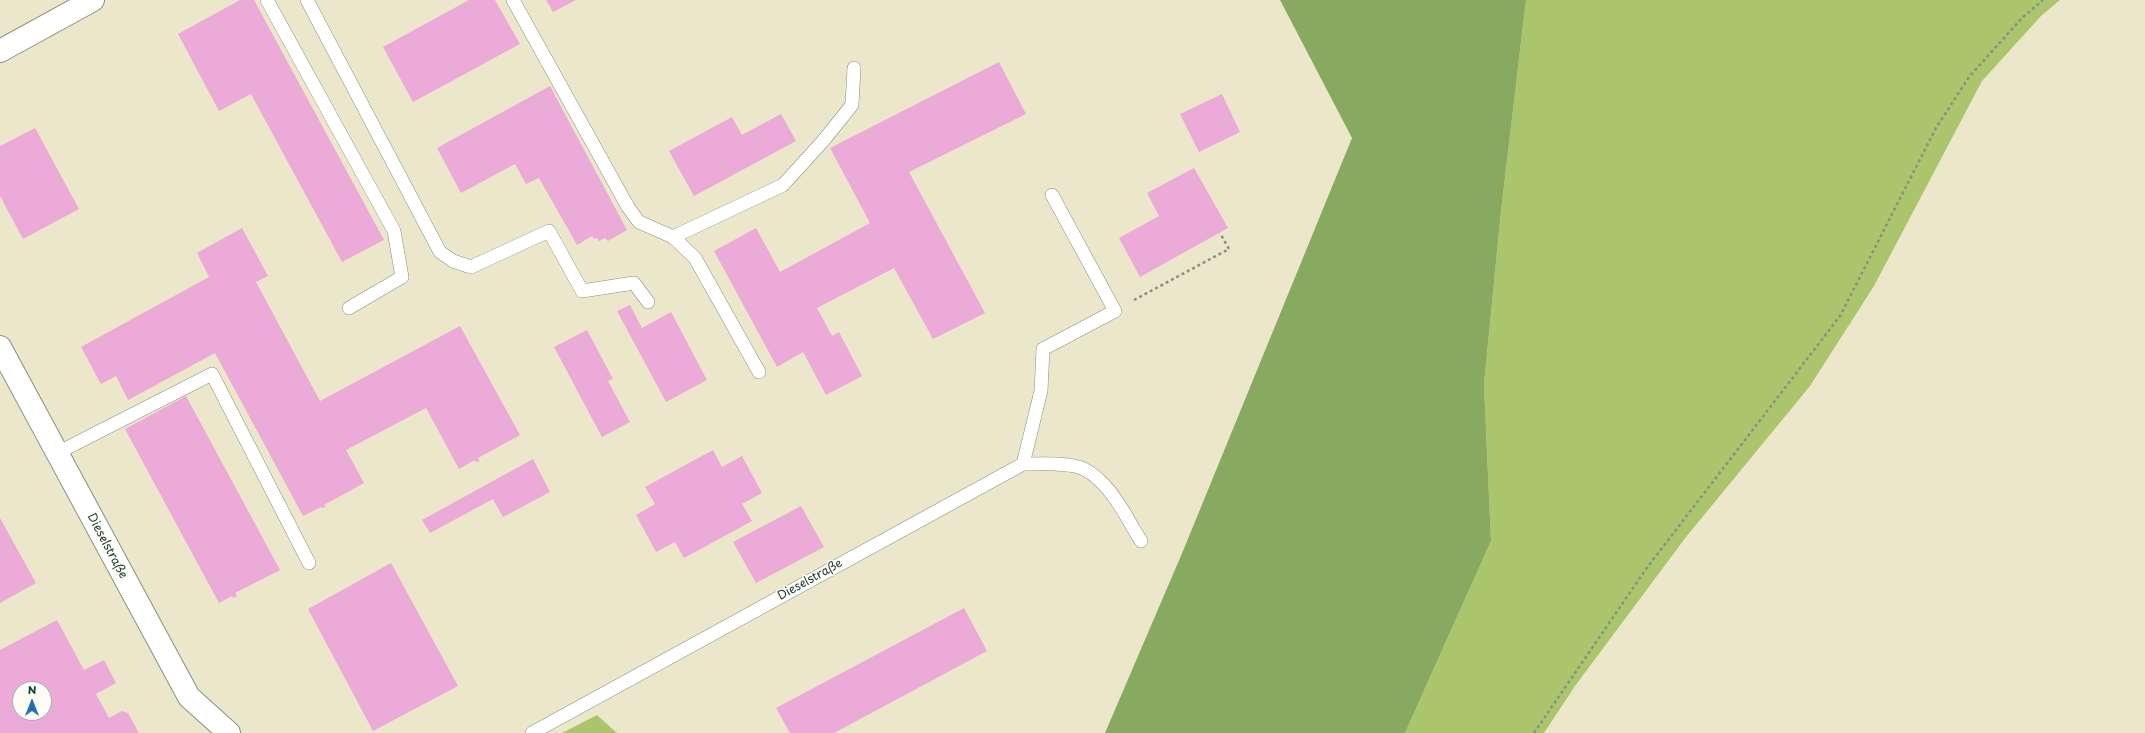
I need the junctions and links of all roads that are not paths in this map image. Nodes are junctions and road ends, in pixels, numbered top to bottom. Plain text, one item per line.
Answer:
1 (93, 0) edge
2 (267, 0) edge
3 (307, 0) edge
4 (513, 0) edge
5 (0, 51) edge
6 (854, 68) dead end
7 (1052, 195) dead end
8 (673, 237) junction
9 (648, 302) dead end
10 (349, 308) dead end
11 (0, 347) edge
12 (759, 372) dead end
13 (57, 453) junction
14 (1023, 464) junction
15 (1141, 541) dead end
16 (309, 564) dead end
17 (229, 733) edge
18 (532, 733) edge

1 - 5 street
2 - 10 lane
3 - 9 lane
4 - 8 lane
6 - 8 lane
7 - 14 lane
8 - 12 lane
11 - 13 street, Dieselstraße
13 - 16 lane
13 - 17 street, Dieselstraße
14 - 15 lane
14 - 18 lane, Dieselstraße

